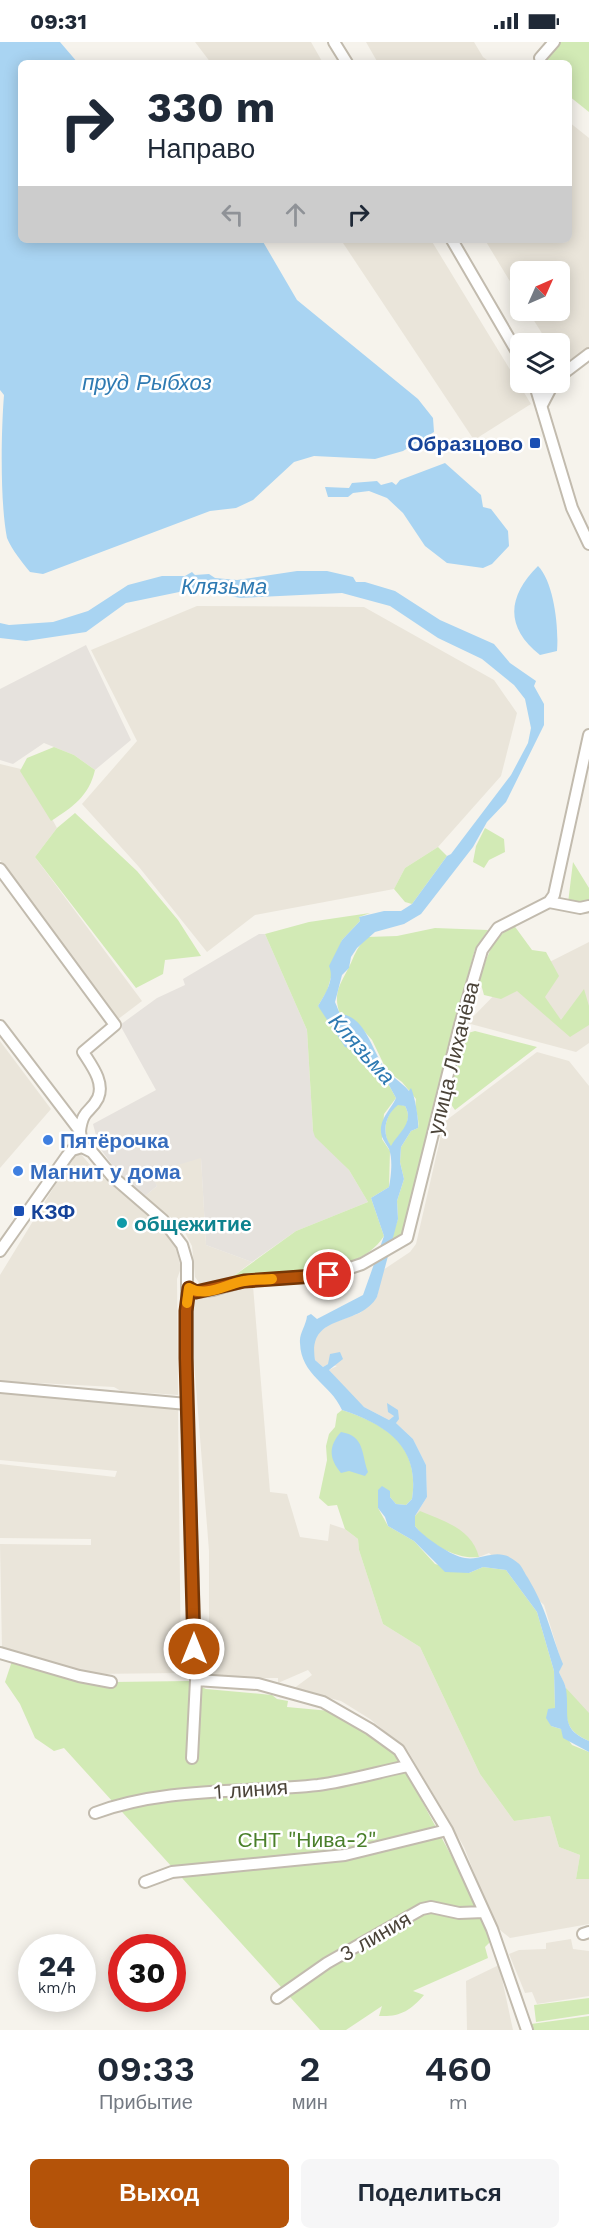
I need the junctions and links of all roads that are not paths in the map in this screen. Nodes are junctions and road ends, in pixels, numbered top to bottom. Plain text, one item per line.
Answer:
1 (334, 42) edge
2 (554, 42) edge
3 (540, 58) dead end
4 (345, 60) edge
5 (454, 243) edge
6 (510, 340) edge
7 (589, 354) edge
8 (570, 368) edge
9 (538, 393) edge
10 (548, 393) edge
11 (542, 405) junction
12 (589, 544) edge
13 (589, 735) edge
14 (0, 869) edge
15 (549, 902) junction
16 (589, 906) edge
17 (0, 1026) edge
18 (80, 1131) junction
19 (82, 1147) junction
20 (0, 1230) edge
21 (7, 1241) junction
22 (0, 1251) edge
23 (189, 1288) junction
24 (0, 1387) edge
25 (187, 1404) junction
26 (0, 1653) edge
27 (196, 1680) junction
28 (111, 1682) dead end
29 (192, 1758) dead end
30 (408, 1766) junction
31 (95, 1813) dead end
32 (447, 1830) junction
33 (145, 1882) dead end
34 (484, 1912) junction
35 (277, 1998) dead end
36 (527, 2030) edge

1 - 4 street
2 - 3 street
5 - 6 street
7 - 8 street
9 - 11 street
10 - 11 street
11 - 12 street
13 - 15 street
14 - 18 street
15 - 16 street
15 - 23 street, улица Лихачёва
17 - 18 street
18 - 19 street
19 - 21 street
19 - 23 street
20 - 21 street
21 - 22 street
23 - 25 street
24 - 25 street
25 - 27 street
26 - 28 street
27 - 29 street
27 - 30 street
30 - 31 street, 1 линия
30 - 32 street
32 - 33 street
32 - 34 street
34 - 35 street, 3 линия
34 - 36 street

